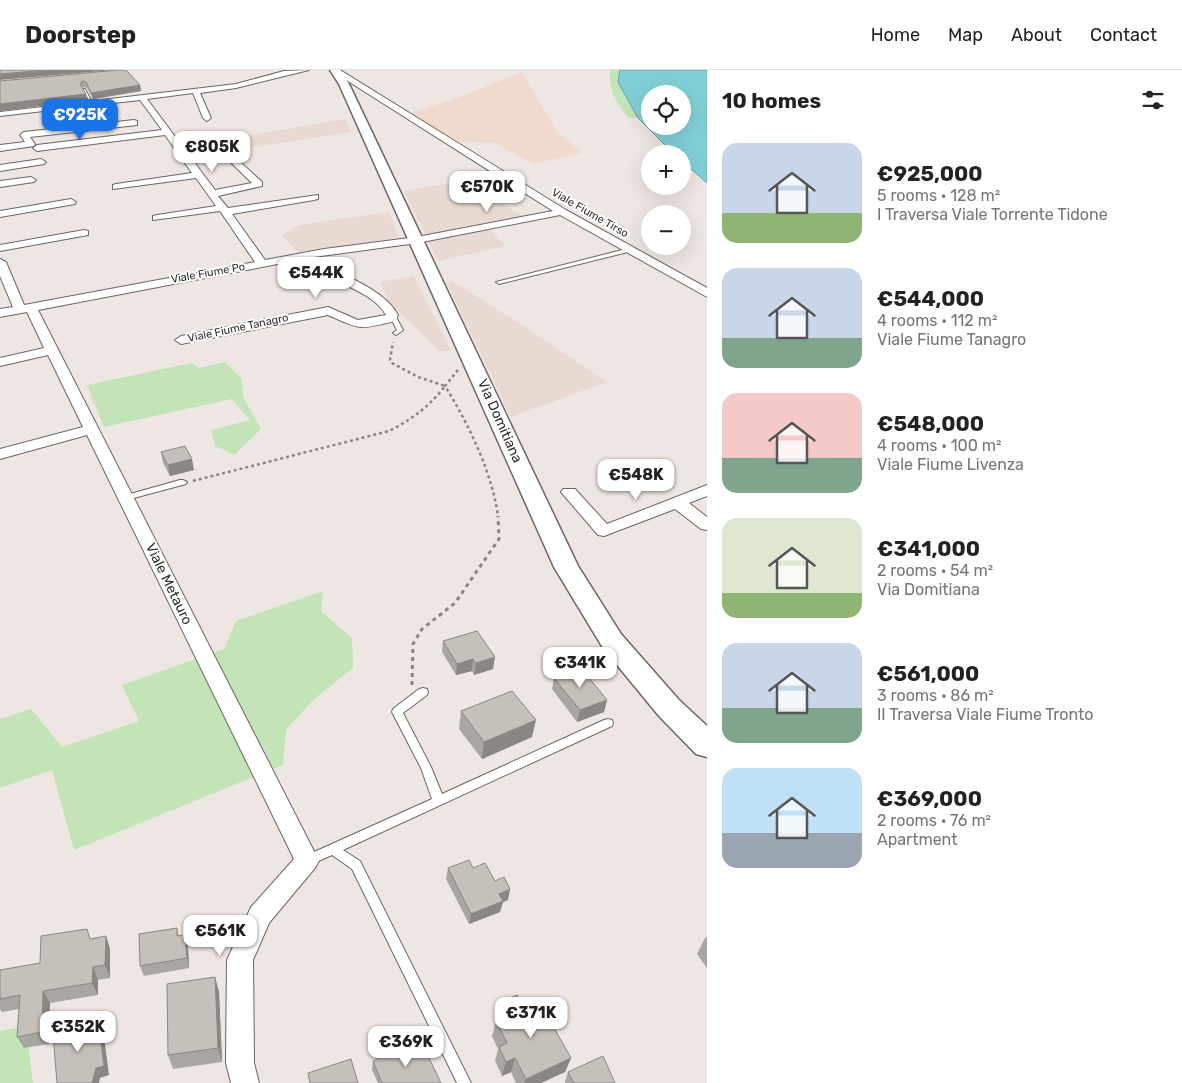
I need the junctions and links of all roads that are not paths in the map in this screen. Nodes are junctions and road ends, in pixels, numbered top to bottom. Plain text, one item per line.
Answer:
1 (305, 70) edge
2 (336, 71) edge
3 (84, 90) edge
4 (195, 90) junction
5 (142, 97) junction
6 (92, 103) junction
7 (0, 114) edge
8 (207, 118) dead end
9 (134, 123) dead end
10 (17, 124) junction
11 (168, 132) junction
12 (218, 144) dead end
13 (0, 148) edge
14 (37, 148) dead end
15 (41, 162) dead end
16 (0, 168) edge
17 (199, 175) junction
18 (31, 180) dead end
19 (0, 184) edge
20 (116, 187) dead end
21 (212, 194) junction
22 (314, 197) dead end
23 (71, 202) dead end
24 (224, 210) junction
25 (562, 212) junction
26 (0, 214) edge
27 (157, 218) dead end
28 (84, 233) dead end
29 (417, 240) junction
30 (0, 248) edge
31 (630, 250) junction
32 (306, 255) junction
33 (0, 262) edge
34 (262, 263) junction
35 (500, 282) dead end
36 (707, 293) edge
37 (25, 308) junction
38 (0, 313) edge
39 (392, 315) junction
40 (396, 333) road end
41 (181, 340) dead end
42 (52, 350) junction
43 (0, 362) edge
44 (93, 429) junction
45 (0, 454) edge
46 (183, 482) road end
47 (707, 490) edge
48 (569, 492) dead end
49 (126, 498) junction
50 (677, 502) junction
51 (707, 525) edge
52 (423, 692) dead end
53 (608, 723) dead end
54 (707, 744) edge
55 (438, 802) junction
56 (333, 850) junction
57 (307, 862) junction
58 (245, 1083) edge
59 (464, 1083) edge

1 - 4 street
2 - 25 street, Viale Fiume Tirso
2 - 29 street, Via Domitiana
3 - 6 lane
4 - 5 street
4 - 8 street
5 - 6 street
5 - 11 street
6 - 10 street
7 - 10 street
9 - 10 street
10 - 13 street
11 - 14 street
11 - 17 street
12 - 21 street
15 - 16 street
17 - 20 street
17 - 21 street
18 - 19 street
21 - 24 street
22 - 24 street
23 - 26 street
24 - 27 street
24 - 34 street
25 - 29 street, Viale Fiume Po
25 - 31 street, Viale Fiume Tirso
28 - 30 street
29 - 32 street, Viale Fiume Po
29 - 54 street, Via Domitiana
31 - 35 lane
31 - 36 street, Viale Fiume Tirso
32 - 34 street, Viale Fiume Po
32 - 39 street
33 - 37 street, Viale Metauro
34 - 37 street, Viale Fiume Po
37 - 38 street, Viale Fiume Po
37 - 42 street, Viale Metauro
39 - 40 lane
39 - 41 street, Viale Fiume Tanagro
42 - 43 street
42 - 44 street, Viale Metauro
44 - 45 street
44 - 49 street, Viale Metauro
46 - 49 lane
47 - 50 street
48 - 50 street
49 - 57 street, Viale Metauro
50 - 51 street
52 - 55 lane
53 - 55 lane
55 - 56 lane
56 - 57 lane
56 - 59 lane
57 - 58 street

